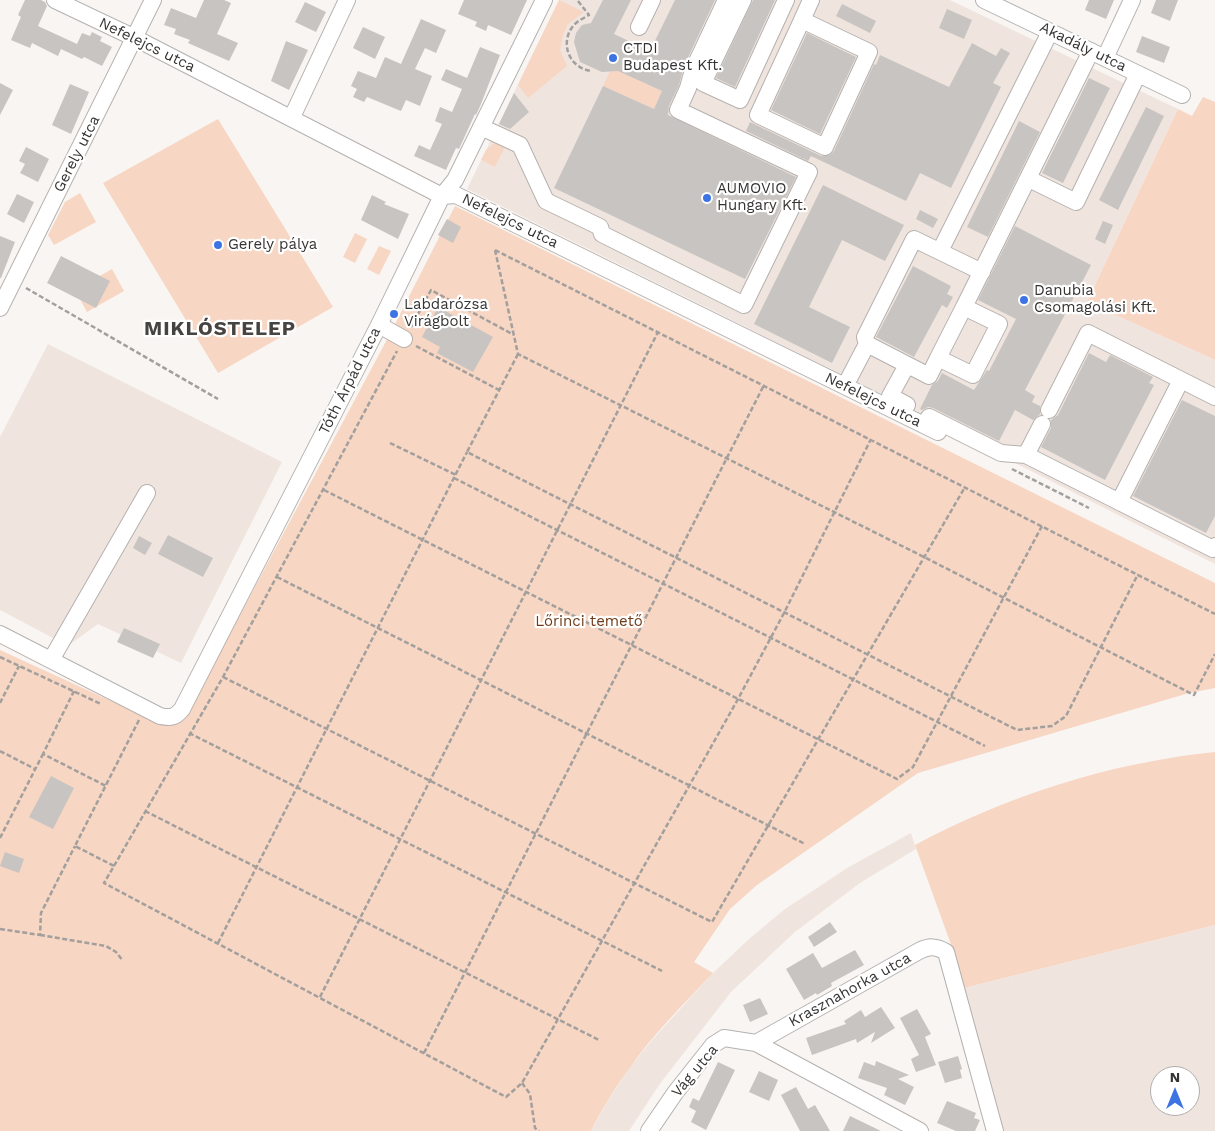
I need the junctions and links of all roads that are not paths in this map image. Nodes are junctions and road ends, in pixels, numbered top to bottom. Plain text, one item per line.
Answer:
1 (55, 0) edge
2 (153, 0) edge
3 (347, 0) edge
4 (544, 0) edge
5 (652, 0) edge
6 (726, 0) edge
7 (743, 0) edge
8 (786, 0) edge
9 (811, 0) edge
10 (984, 0) edge
11 (1132, 0) edge
12 (802, 20) junction
13 (639, 27) dead end
14 (1050, 32) junction
15 (135, 38) junction
16 (1098, 54) junction
17 (1138, 74) junction
18 (1182, 95) dead end
19 (292, 117) junction
20 (481, 126) junction
21 (1029, 179) junction
22 (442, 196) junction
23 (940, 251) junction
24 (982, 272) junction
25 (964, 307) junction
26 (0, 308) edge
27 (379, 325) junction
28 (404, 339) road end
29 (867, 344) junction
30 (938, 358) junction
31 (907, 365) junction
32 (1181, 380) junction
33 (846, 386) junction
34 (1215, 398) edge
35 (938, 432) dead end
36 (1026, 455) junction
37 (147, 492) dead end
38 (1119, 502) junction
39 (1215, 546) edge
40 (0, 634) edge
41 (51, 660) junction
42 (756, 1043) junction
43 (649, 1131) edge
44 (920, 1131) edge
45 (995, 1131) edge

1 - 15 street, Nefelejcs utca
2 - 15 street, Gerely utca
3 - 19 street
4 - 20 street, Tóth Árpád utca
5 - 13 street
6 - 20 street
7 - 8 street
9 - 12 street
10 - 14 street, Akadály utca
11 - 16 street
12 - 12 street
14 - 16 street, Akadály utca
14 - 23 street
15 - 19 street, Nefelejcs utca
15 - 26 street, Gerely utca
16 - 17 street, Akadály utca
16 - 21 street
17 - 18 street, Akadály utca
17 - 21 street
19 - 22 street, Nefelejcs utca
20 - 22 street, Tóth Árpád utca
21 - 24 street
22 - 27 street, Tóth Árpád utca
22 - 33 street, Nefelejcs utca
23 - 24 street
23 - 29 street
24 - 25 street
25 - 30 street
25 - 30 street
27 - 28 street
27 - 41 street, Tóth Árpád utca
29 - 31 street
29 - 33 street
30 - 31 street
31 - 36 street
32 - 34 street
32 - 36 street
32 - 38 street
33 - 35 street, Nefelejcs utca
36 - 38 street
37 - 41 street
38 - 39 street
40 - 41 street
42 - 43 street, Vág utca
42 - 44 street
42 - 45 street, Krasznahorka utca

